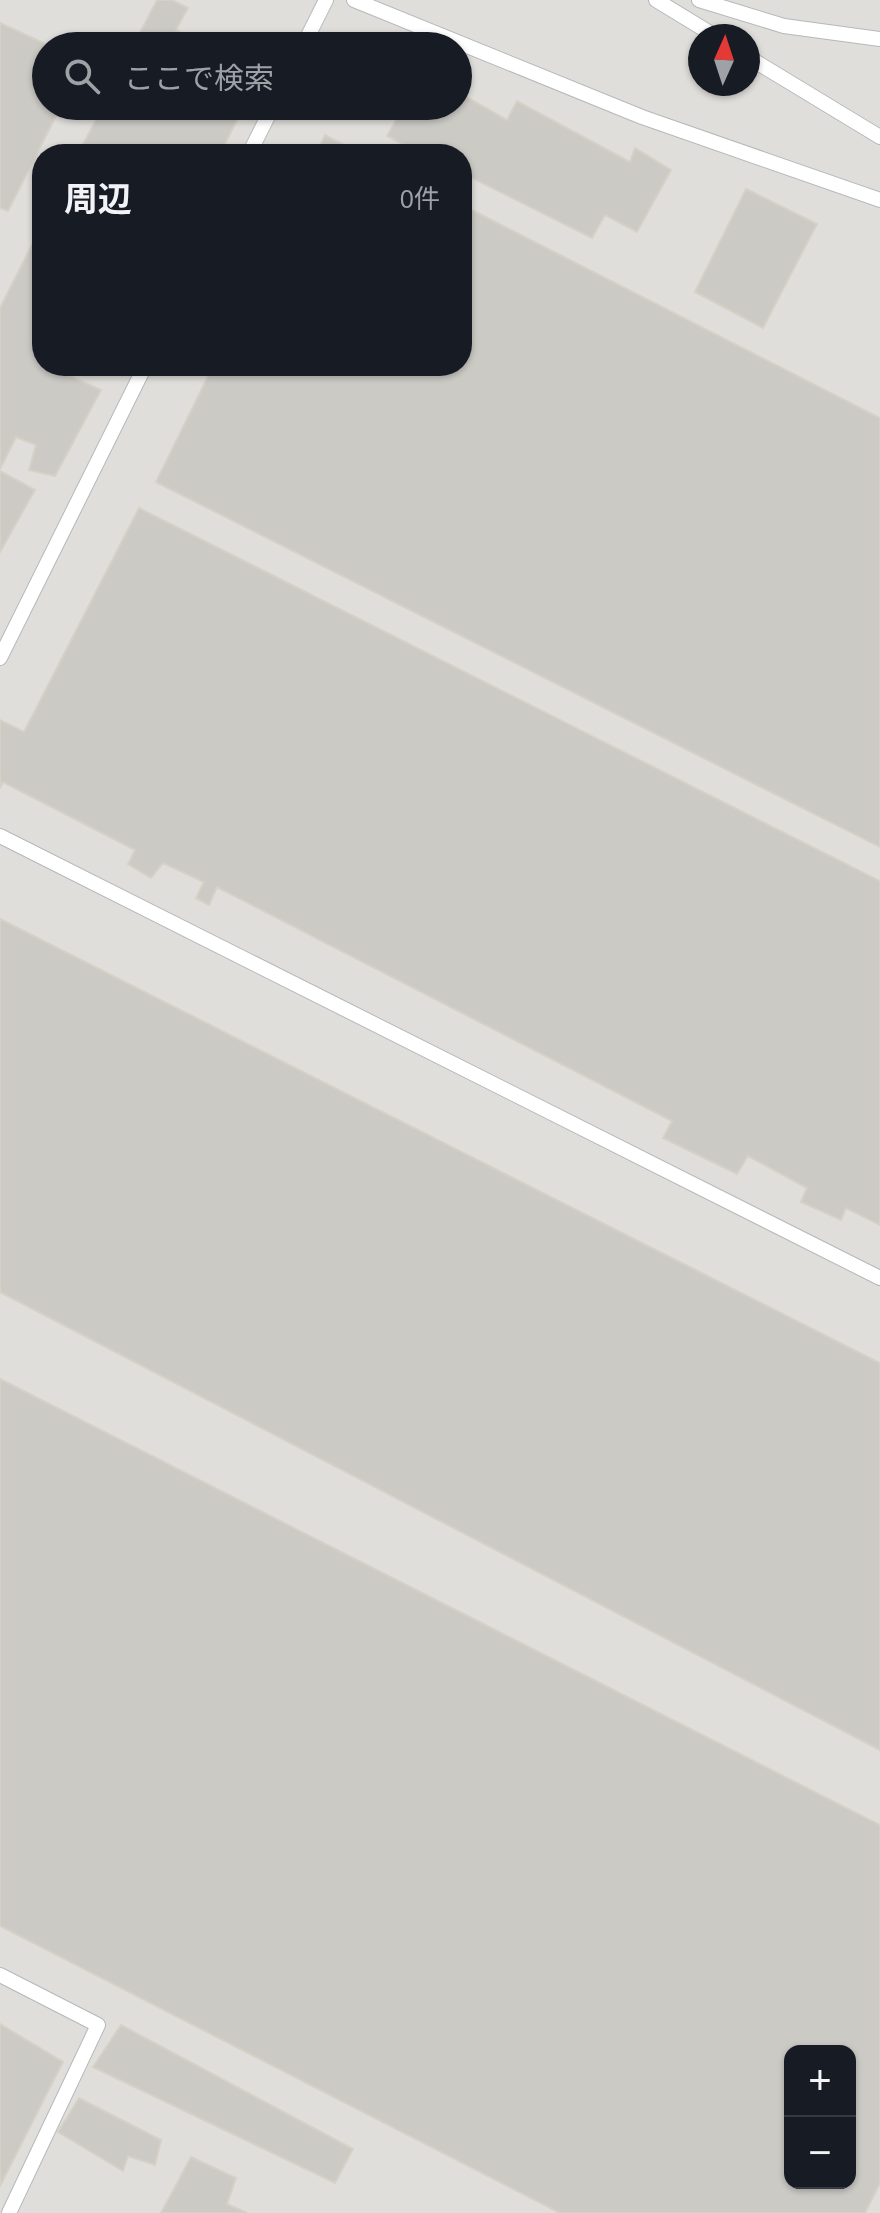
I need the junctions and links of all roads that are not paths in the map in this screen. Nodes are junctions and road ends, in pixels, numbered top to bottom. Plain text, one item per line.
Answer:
1 (326, 0) edge
2 (354, 0) edge
3 (656, 0) edge
4 (699, 0) edge
5 (695, 24) edge
6 (310, 32) edge
7 (433, 32) edge
8 (880, 39) edge
9 (472, 48) edge
10 (760, 64) edge
11 (266, 120) edge
12 (880, 137) edge
13 (254, 144) edge
14 (880, 200) edge
15 (140, 376) edge
16 (0, 658) edge
17 (0, 836) edge
18 (880, 1278) edge
19 (0, 1975) edge
20 (9, 2213) edge

1 - 6 lane
2 - 7 lane
3 - 5 lane
4 - 8 lane
9 - 14 lane
10 - 12 lane
11 - 13 lane
15 - 16 lane
17 - 18 lane
19 - 20 lane

